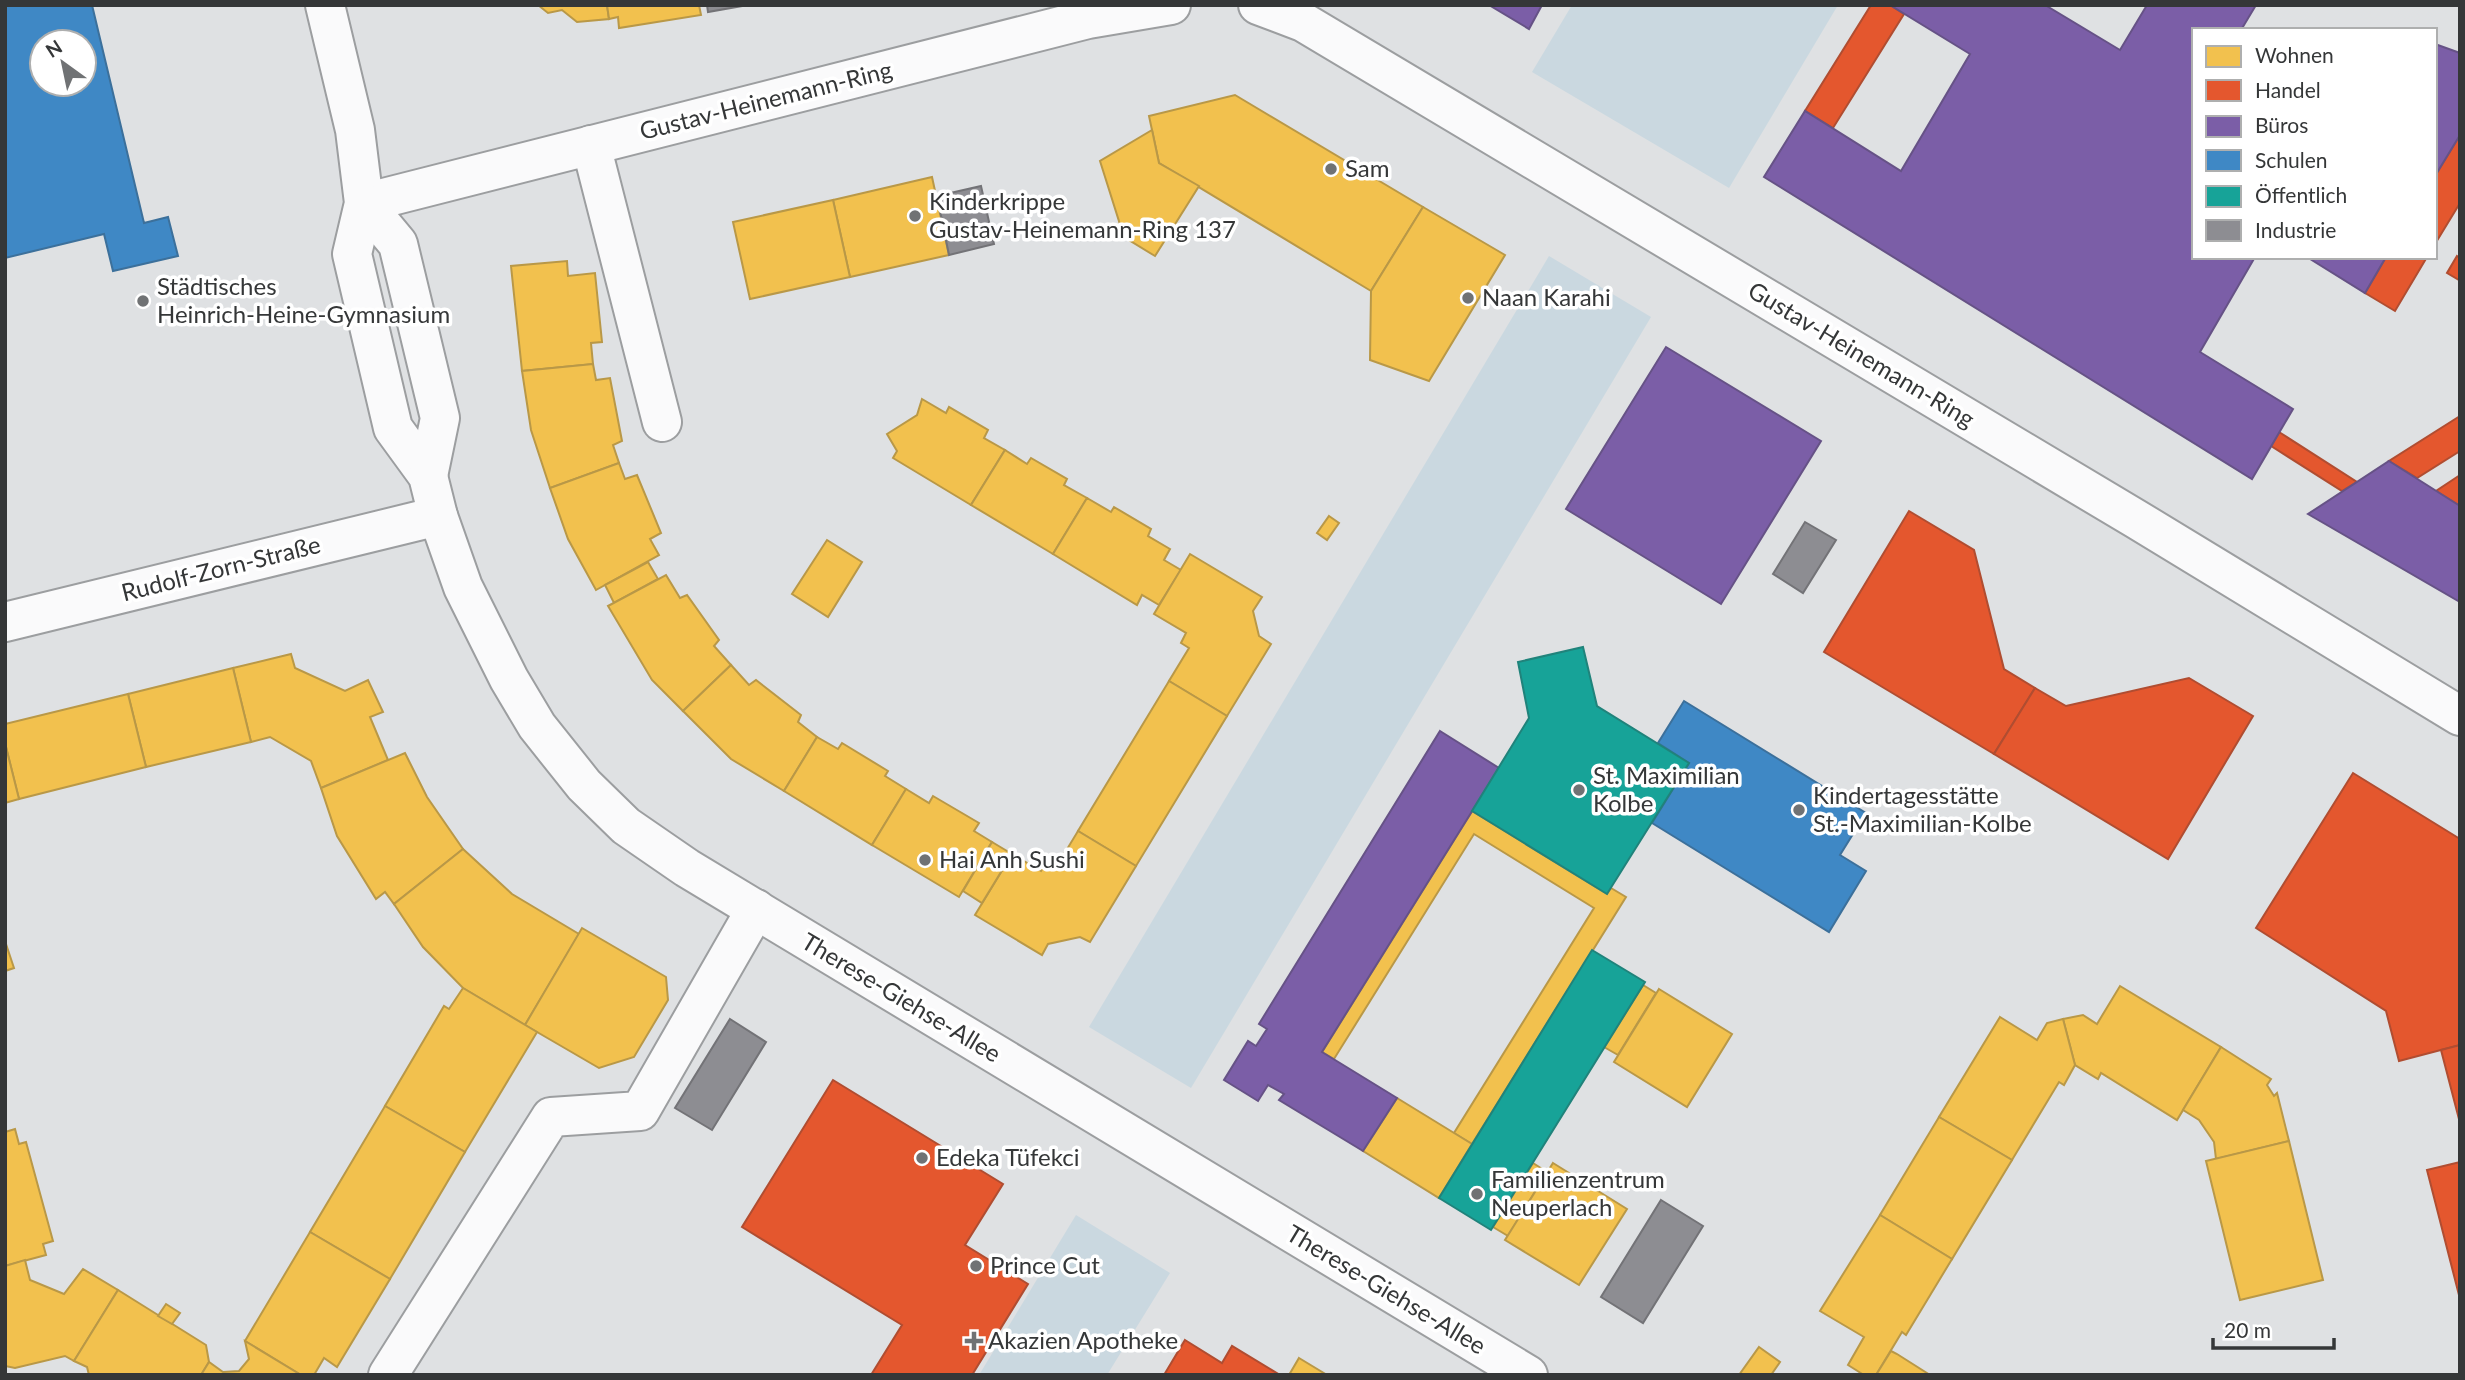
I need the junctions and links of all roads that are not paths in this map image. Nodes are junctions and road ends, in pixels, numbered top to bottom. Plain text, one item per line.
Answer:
1 (325, 5) edge
2 (1171, 5) edge
3 (1258, 5) edge
4 (591, 145) junction
5 (363, 203) junction
6 (662, 422) dead end
7 (438, 516) junction
8 (5, 622) edge
9 (2460, 716) edge
10 (756, 909) junction
11 (388, 1375) edge
12 (1528, 1375) edge

1 - 5 street, Therese-Giehse-Allee
2 - 4 street, Gustav-Heinemann-Ring
3 - 9 street, Gustav-Heinemann-Ring
4 - 5 street, Gustav-Heinemann-Ring
4 - 6 street
5 - 7 street, Therese-Giehse-Allee
7 - 8 street, Rudolf-Zorn-Straße
7 - 10 street, Therese-Giehse-Allee
10 - 11 street
10 - 12 street, Therese-Giehse-Allee

